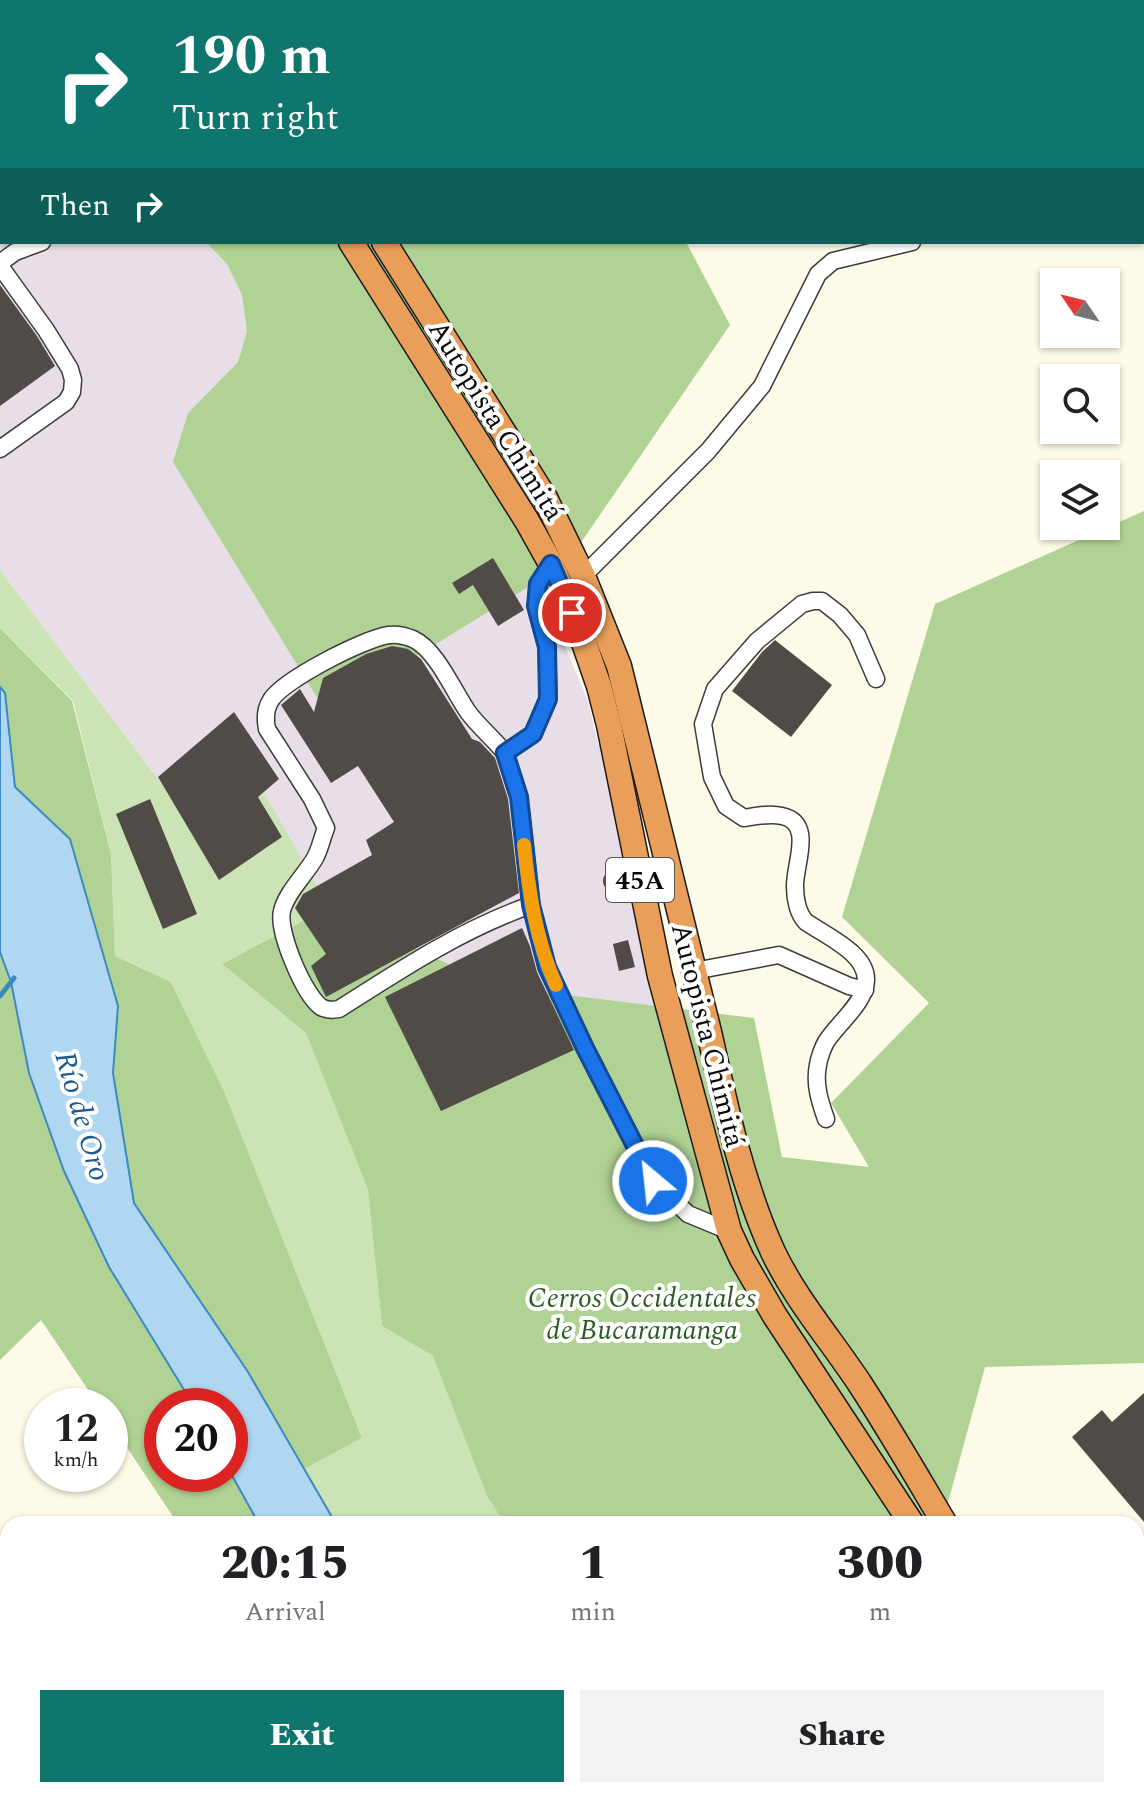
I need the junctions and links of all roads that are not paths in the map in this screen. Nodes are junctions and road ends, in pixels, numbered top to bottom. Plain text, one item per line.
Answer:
1 (37, 244) edge
2 (352, 244) edge
3 (385, 244) edge
4 (904, 244) edge
5 (0, 264) edge
6 (0, 449) edge
7 (551, 564) junction
8 (583, 576) junction
9 (876, 679) dead end
10 (505, 753) junction
11 (531, 905) junction
12 (694, 971) junction
13 (865, 990) junction
14 (826, 1119) dead end
15 (729, 1231) junction
16 (907, 1516) edge
17 (940, 1516) edge

1 - 5 street
2 - 7 highway, Autopista Chimitá / 45A
3 - 8 highway, Autopista Chimitá / 45A
4 - 8 street
5 - 6 street
7 - 10 street
7 - 15 highway, Autopista Chimitá / 45A
8 - 12 highway, Autopista Chimitá / 45A
9 - 13 street
10 - 11 street
10 - 11 street
11 - 15 street
12 - 13 street
12 - 17 highway, Autopista Chimitá / 45A
13 - 14 street
15 - 16 highway, Autopista Chimitá / 45A

